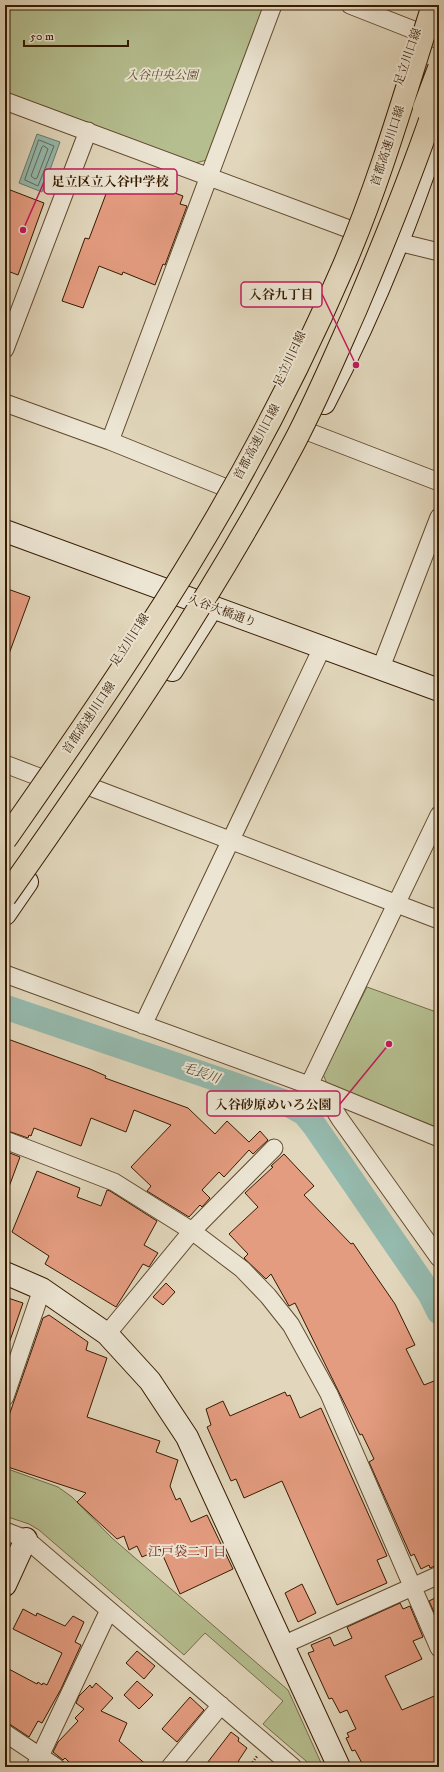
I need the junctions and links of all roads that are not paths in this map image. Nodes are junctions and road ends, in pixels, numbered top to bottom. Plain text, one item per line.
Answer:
1 (273, 5) edge
2 (350, 5) edge
3 (425, 5) edge
4 (432, 5) edge
5 (439, 24) edge
6 (418, 31) junction
7 (439, 40) edge
8 (439, 68) edge
9 (439, 94) edge
10 (5, 101) edge
11 (439, 127) edge
12 (88, 131) junction
13 (209, 176) junction
14 (367, 209) junction
15 (349, 230) junction
16 (398, 242) junction
17 (439, 252) edge
18 (5, 349) edge
19 (5, 403) edge
20 (309, 432) junction
21 (110, 441) junction
22 (439, 482) edge
23 (224, 487) junction
24 (439, 517) edge
25 (5, 530) edge
26 (163, 589) junction
27 (212, 606) junction
28 (322, 648) junction
29 (380, 670) junction
30 (439, 690) edge
31 (5, 764) edge
32 (39, 777) junction
33 (93, 788) junction
34 (439, 815) edge
35 (5, 825) edge
36 (231, 839) junction
37 (5, 840) edge
38 (41, 846) junction
39 (5, 897) edge
40 (397, 905) junction
41 (5, 914) edge
42 (439, 920) edge
43 (5, 974) edge
44 (143, 1025) junction
45 (316, 1087) junction
46 (439, 1138) edge
47 (5, 1140) edge
48 (274, 1148) dead end
49 (192, 1231) junction
50 (439, 1258) edge
51 (5, 1273) edge
52 (42, 1289) junction
53 (107, 1334) junction
54 (5, 1397) edge
55 (5, 1531) edge
56 (26, 1539) junction
57 (439, 1575) edge
58 (5, 1585) edge
59 (412, 1588) junction
60 (109, 1610) junction
61 (283, 1645) junction
62 (439, 1648) edge
63 (221, 1705) junction
64 (5, 1734) edge
65 (38, 1762) edge
66 (56, 1767) edge
67 (170, 1767) edge
68 (293, 1767) edge
69 (339, 1767) edge

1 - 13 street
2 - 6 street
3 - 6 main road, 足立川口線
4 - 14 highway, 首都高速川口線, bridge
5 - 14 highway, bridge
6 - 7 street
6 - 15 main road, 足立川口線
8 - 38 highway, bridge
9 - 38 highway, bridge
10 - 12 street
11 - 16 main road
12 - 13 street
12 - 18 street
13 - 15 street
13 - 21 street
14 - 37 highway, 首都高速川口線, bridge
15 - 23 main road, 足立川口線
16 - 17 street
16 - 20 main road
19 - 21 street
20 - 22 street
20 - 27 main road
21 - 23 street
23 - 26 main road, 足立川口線
24 - 29 street
25 - 26 main road, 入谷大橋通り
26 - 27 main road, 入谷大橋通り
26 - 32 main road, 足立川口線
27 - 28 main road, 入谷大橋通り
27 - 33 main road
28 - 29 main road, 入谷大橋通り
28 - 36 street
29 - 30 main road, 入谷大橋通り
31 - 32 street
32 - 35 main road, 足立川口線
33 - 36 street
33 - 41 main road
34 - 40 street
36 - 40 street
36 - 44 street
38 - 39 highway, bridge
40 - 42 street
40 - 45 street
43 - 44 street
44 - 45 street
45 - 46 street
45 - 50 street
47 - 49 street
48 - 49 street
49 - 53 street
49 - 59 street
51 - 52 main road
52 - 53 main road
52 - 54 street
53 - 61 main road
55 - 56 street
56 - 58 main road
56 - 60 street
57 - 59 street
59 - 61 street
59 - 62 street
60 - 63 street
60 - 65 street
61 - 69 main road
63 - 67 street
63 - 68 street
64 - 65 street
65 - 66 street

